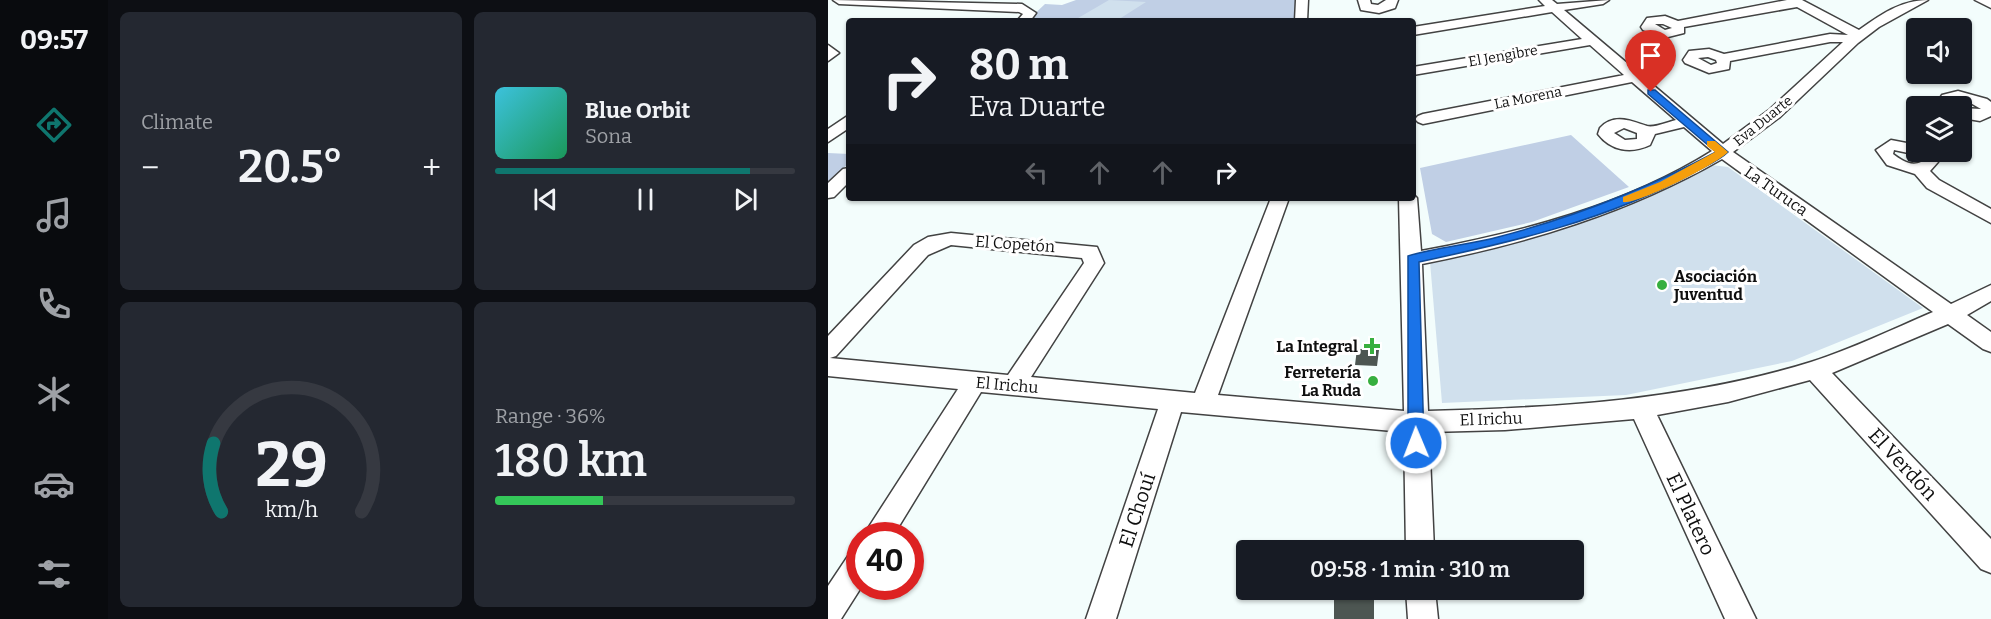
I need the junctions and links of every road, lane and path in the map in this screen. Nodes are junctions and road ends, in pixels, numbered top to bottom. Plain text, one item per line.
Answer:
1 (839, 0) edge
2 (1302, 0) edge
3 (1364, 0) edge
4 (1394, 0) edge
5 (1603, 0) edge
6 (1922, 0) edge
7 (1981, 0) edge
8 (867, 1) edge
9 (1796, 1) edge
10 (1550, 4) edge
11 (1991, 4) edge
12 (993, 7) junction
13 (979, 18) edge
14 (1026, 18) edge
15 (1301, 18) edge
16 (1677, 25) dead end
17 (1416, 31) edge
18 (1856, 37) junction
19 (1592, 41) junction
20 (828, 50) edge
21 (828, 57) edge
22 (1723, 58) dead end
23 (1416, 70) edge
24 (1634, 77) junction
25 (1972, 99) edge
26 (1418, 116) edge
27 (1986, 120) edge
28 (846, 122) edge
29 (1686, 122) junction
30 (1416, 131) edge
31 (1645, 132) dead end
32 (828, 137) edge
33 (828, 142) edge
34 (846, 144) edge
35 (1723, 152) junction
36 (1922, 162) edge
37 (846, 176) edge
38 (828, 193) edge
39 (1279, 201) edge
40 (1407, 201) edge
41 (1991, 218) edge
42 (1412, 259) junction
43 (1991, 292) edge
44 (1950, 314) junction
45 (1991, 343) edge
46 (828, 350) edge
47 (828, 367) edge
48 (1815, 370) junction
49 (975, 382) junction
50 (1014, 385) junction
51 (1173, 400) junction
52 (1203, 404) junction
53 (1641, 408) junction
54 (1415, 422) junction
55 (886, 522) edge
56 (1420, 540) edge
57 (1991, 559) edge
58 (846, 584) edge
59 (1422, 600) edge
60 (828, 612) edge
61 (1101, 619) edge
62 (1423, 619) edge
63 (1741, 619) edge

1 - 8 street
2 - 15 street
3 - 4 street
5 - 10 street
6 - 18 street, Eva Duarte
7 - 11 street
8 - 12 street
9 - 16 street
9 - 18 street
10 - 17 street
10 - 19 street, La Turuca
12 - 13 street
12 - 14 street
18 - 22 street
18 - 35 street, Eva Duarte
19 - 23 street, El Jengibre
19 - 24 street, La Turuca
20 - 21 street
24 - 26 street, La Morena
24 - 29 street, La Turuca
25 - 27 street
26 - 30 street, La Morena
28 - 32 street
29 - 31 street
29 - 35 street, La Turuca
33 - 34 street
35 - 42 street, Eva Duarte
35 - 44 street, La Turuca
36 - 41 street
37 - 38 street
39 - 52 street
40 - 42 street
42 - 54 street
43 - 44 street, El Irichu
44 - 45 street, La Turuca
44 - 48 street, El Irichu
46 - 50 street, El Copetón
47 - 49 street, El Irichu
48 - 53 street, El Irichu
48 - 57 street, El Verdón
49 - 50 street, El Irichu
49 - 55 street
50 - 51 street, El Irichu
51 - 52 street, El Irichu
51 - 61 street, El Chouí
52 - 54 street, El Irichu
53 - 54 street, El Irichu
53 - 63 street, El Platero
54 - 56 street
58 - 60 street
59 - 62 street

